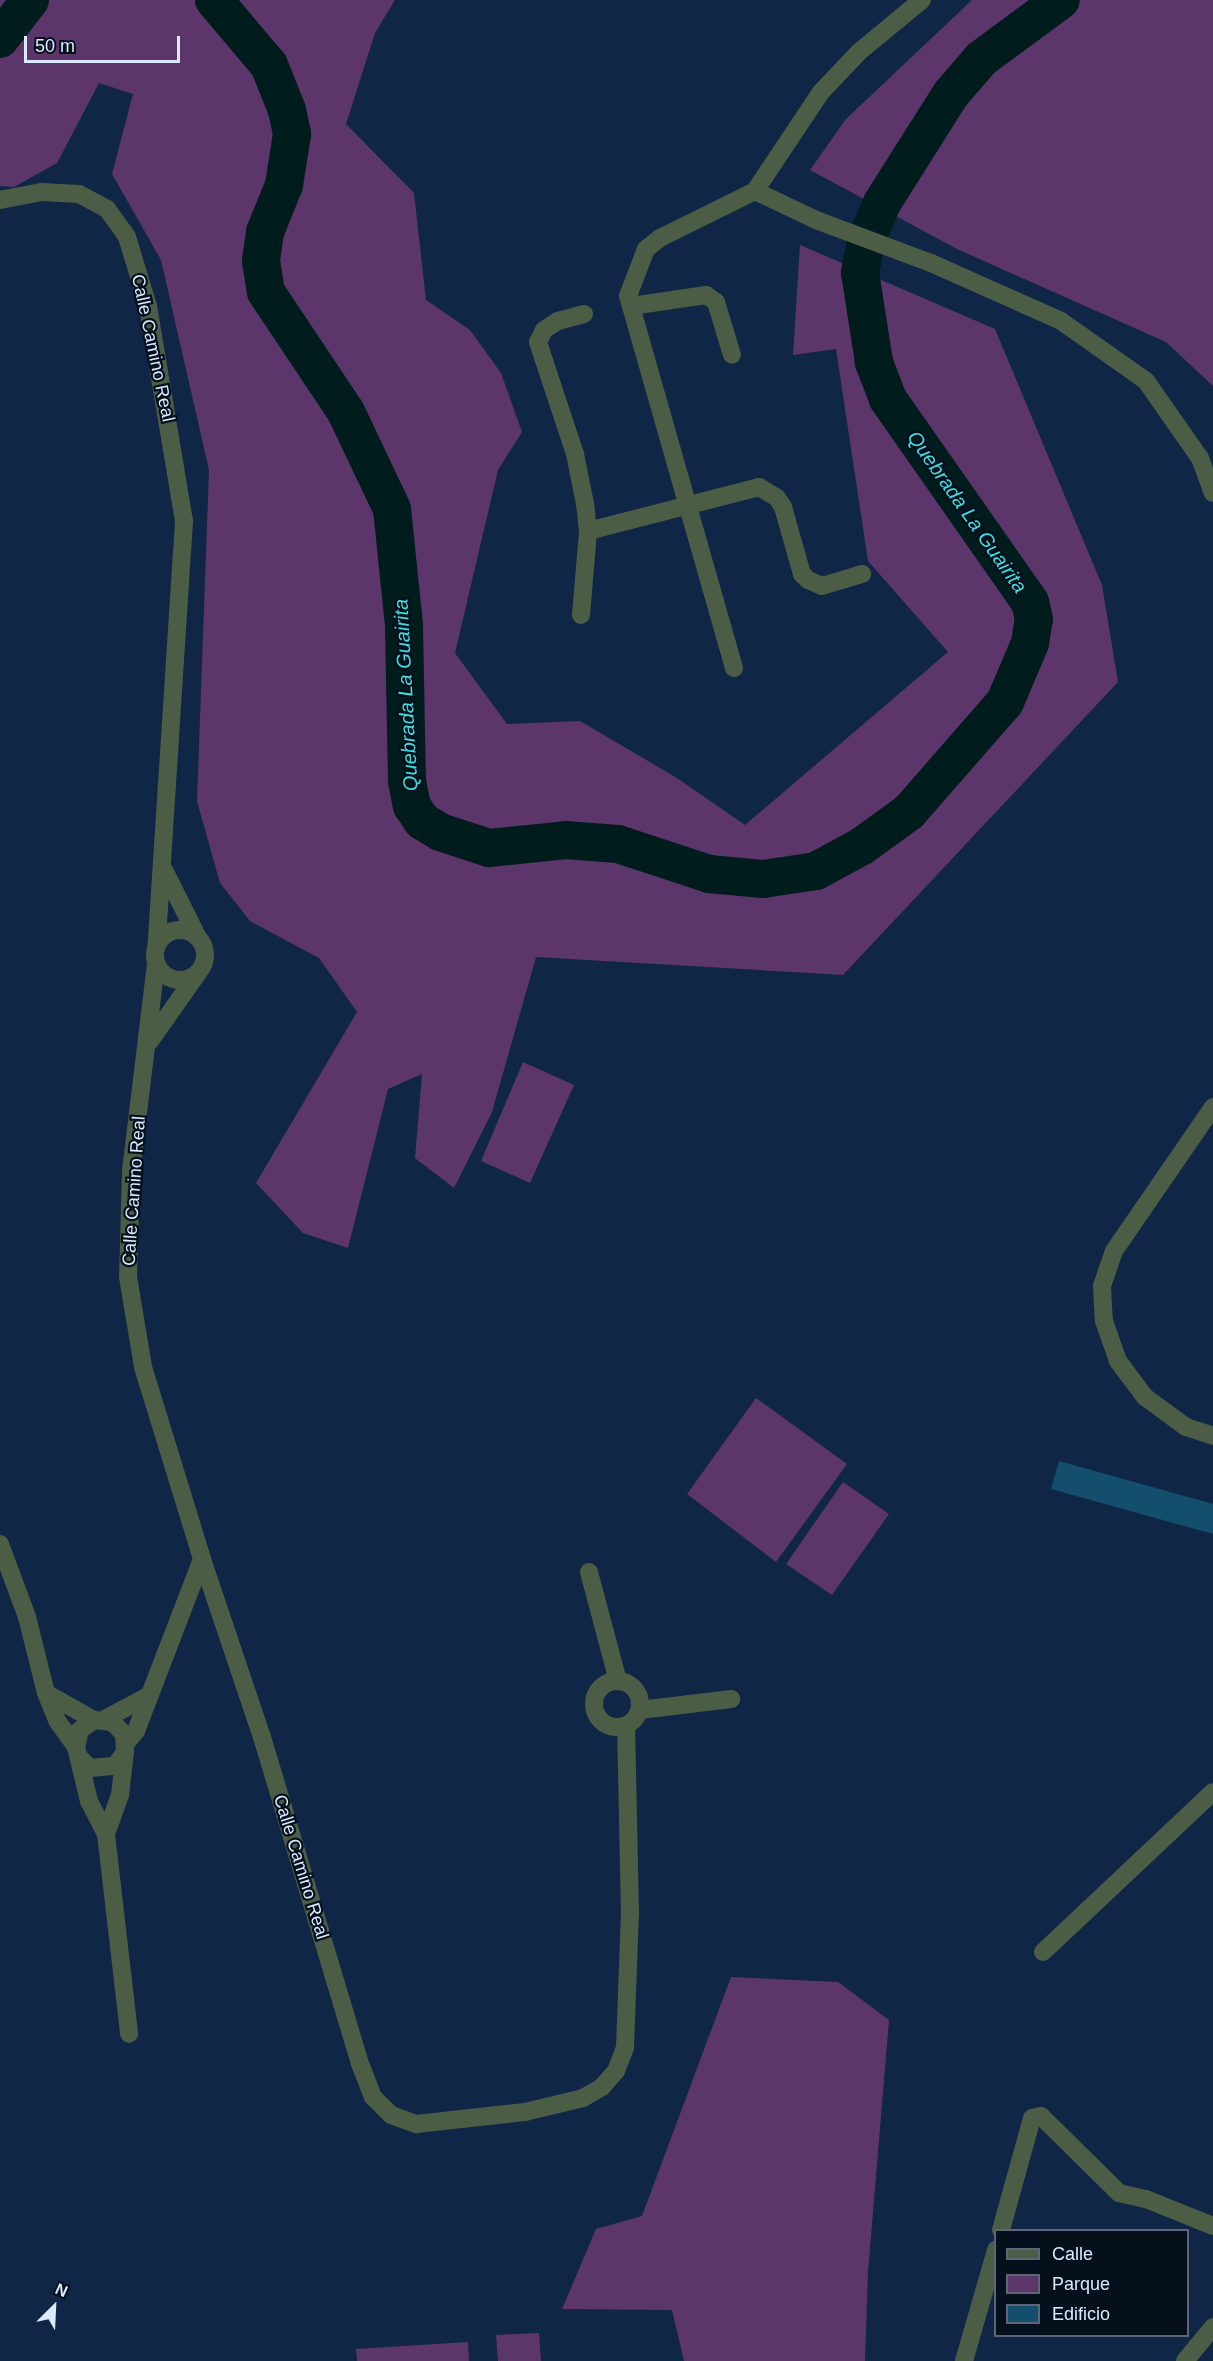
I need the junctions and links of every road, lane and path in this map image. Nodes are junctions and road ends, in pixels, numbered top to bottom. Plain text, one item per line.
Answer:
1 (922, 0) edge
2 (755, 190) junction
3 (0, 200) edge
4 (631, 306) junction
5 (584, 314) dead end
6 (732, 355) dead end
7 (1213, 493) edge
8 (688, 506) junction
9 (588, 531) junction
10 (862, 574) dead end
11 (580, 615) dead end
12 (734, 668) dead end
13 (163, 868) junction
14 (198, 938) junction
15 (158, 943) junction
16 (156, 964) junction
17 (201, 969) junction
18 (149, 1043) junction
19 (1213, 1107) edge
20 (1213, 1436) edge
21 (0, 1544) edge
22 (202, 1559) junction
23 (589, 1572) dead end
24 (618, 1681) junction
25 (46, 1693) junction
26 (150, 1695) junction
27 (731, 1699) dead end
28 (640, 1710) junction
29 (99, 1720) junction
30 (626, 1726) junction
31 (126, 1747) junction
32 (77, 1751) junction
33 (1213, 1792) edge
34 (120, 1795) junction
35 (89, 1801) junction
36 (106, 1834) junction
37 (1043, 1952) dead end
38 (129, 2034) dead end
39 (1213, 2226) edge
40 (1001, 2229) edge
41 (994, 2257) edge
42 (1213, 2327) edge
43 (964, 2361) edge
44 (1185, 2361) edge

1 - 2 street
2 - 4 street
2 - 7 street
3 - 13 street, Calle Camino Real
4 - 6 street
4 - 8 street
5 - 9 street
8 - 9 street
8 - 10 street
8 - 12 street
9 - 11 street
13 - 14 street
13 - 15 street, Calle Camino Real
14 - 15 street
14 - 17 street
15 - 16 street, Calle Camino Real
16 - 17 street
16 - 18 street, Calle Camino Real
17 - 18 street, Calle Camino Real
18 - 22 street, Calle Camino Real
19 - 20 street
21 - 25 street
22 - 26 street
22 - 30 street, Calle Camino Real
23 - 24 street
24 - 28 street
24 - 30 street
25 - 29 street
25 - 32 street
26 - 29 street
26 - 31 street
27 - 28 street
28 - 30 street
29 - 31 street
29 - 32 street
31 - 32 street
31 - 34 street
32 - 35 street
33 - 37 street
34 - 35 street
34 - 36 street
35 - 36 street
36 - 38 street
39 - 40 street
41 - 43 street
42 - 44 street

